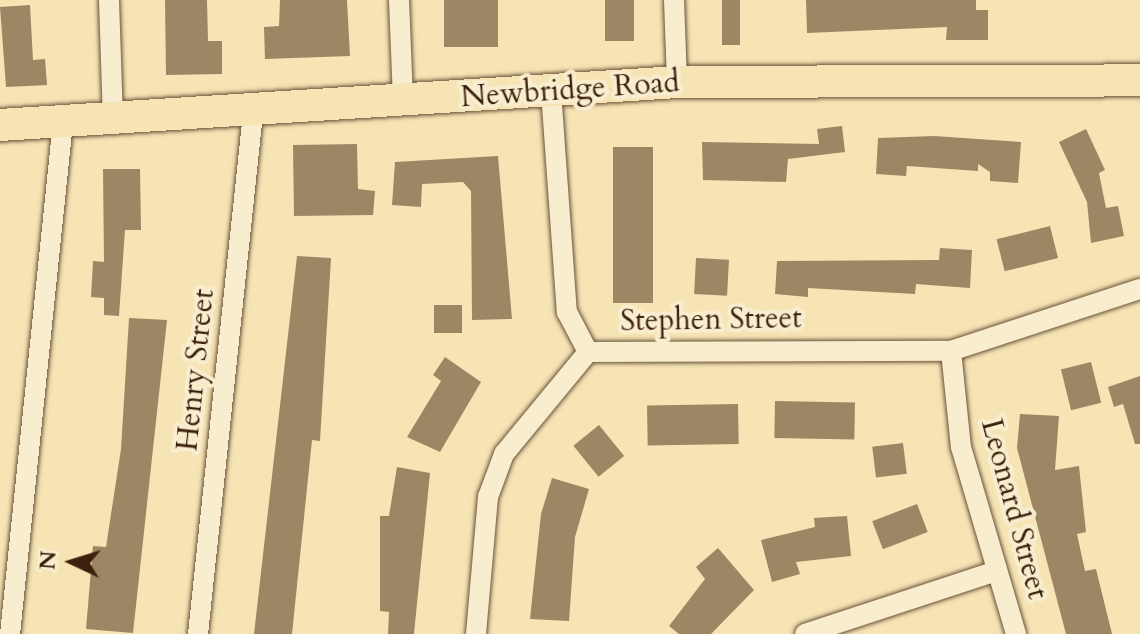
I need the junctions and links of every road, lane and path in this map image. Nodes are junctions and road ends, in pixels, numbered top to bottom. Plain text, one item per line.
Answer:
1 (109, 0) edge
2 (399, 0) edge
3 (674, 0) edge
4 (677, 82) junction
5 (1138, 87) edge
6 (551, 91) junction
7 (403, 101) junction
8 (253, 113) junction
9 (113, 119) junction
10 (63, 122) junction
11 (0, 125) edge
12 (1140, 289) edge
13 (951, 351) junction
14 (588, 352) junction
15 (997, 571) junction
16 (10, 634) edge
17 (198, 634) edge
18 (476, 634) edge
19 (805, 634) edge
20 (1016, 634) edge

1 - 9 street
2 - 7 street
3 - 4 street
4 - 5 main road, Newbridge Road
4 - 6 main road, Newbridge Road
6 - 7 main road, Newbridge Road
6 - 14 street
7 - 8 main road, Newbridge Road
8 - 9 main road, Newbridge Road
8 - 17 street, Henry Street
9 - 10 main road, Newbridge Road
10 - 11 main road, Newbridge Road
10 - 16 street
12 - 13 street, Stephen Street
13 - 14 street, Stephen Street
13 - 15 street, Leonard Street
14 - 18 street, Stephen Street
15 - 19 street
15 - 20 street, Leonard Street

